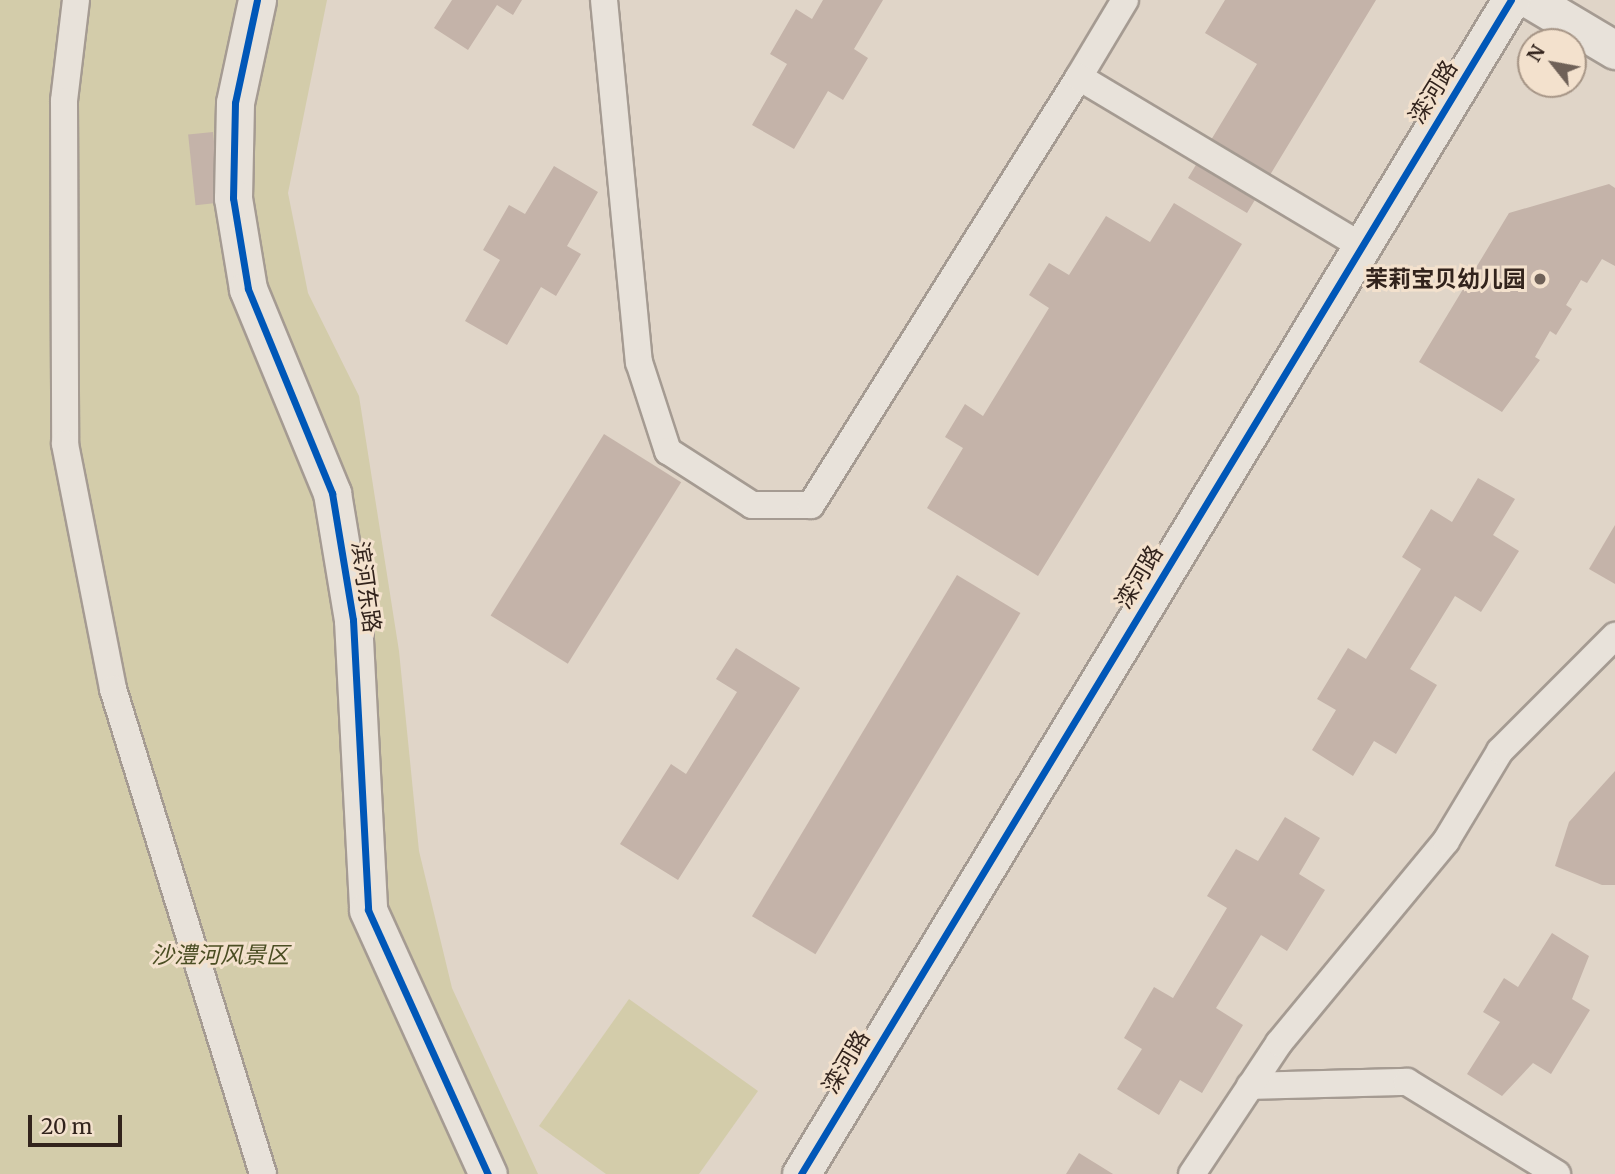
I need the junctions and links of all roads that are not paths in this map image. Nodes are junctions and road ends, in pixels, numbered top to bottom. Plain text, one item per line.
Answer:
1 (76, 0) edge
2 (257, 0) edge
3 (604, 0) edge
4 (1125, 0) edge
5 (1511, 0) edge
6 (1531, 0) edge
7 (1615, 50) edge
8 (1079, 77) junction
9 (1361, 246) junction
10 (1615, 636) edge
11 (1250, 1086) junction
12 (263, 1174) edge
13 (488, 1174) edge
14 (801, 1174) edge
15 (1192, 1174) edge
16 (1557, 1174) edge

1 - 12 street
2 - 13 street, 滨河东路
3 - 8 street
4 - 8 street
5 - 9 street, 滦河路
6 - 7 street
8 - 9 street
9 - 14 street, 滦河路
10 - 11 street
11 - 15 street
11 - 16 street

